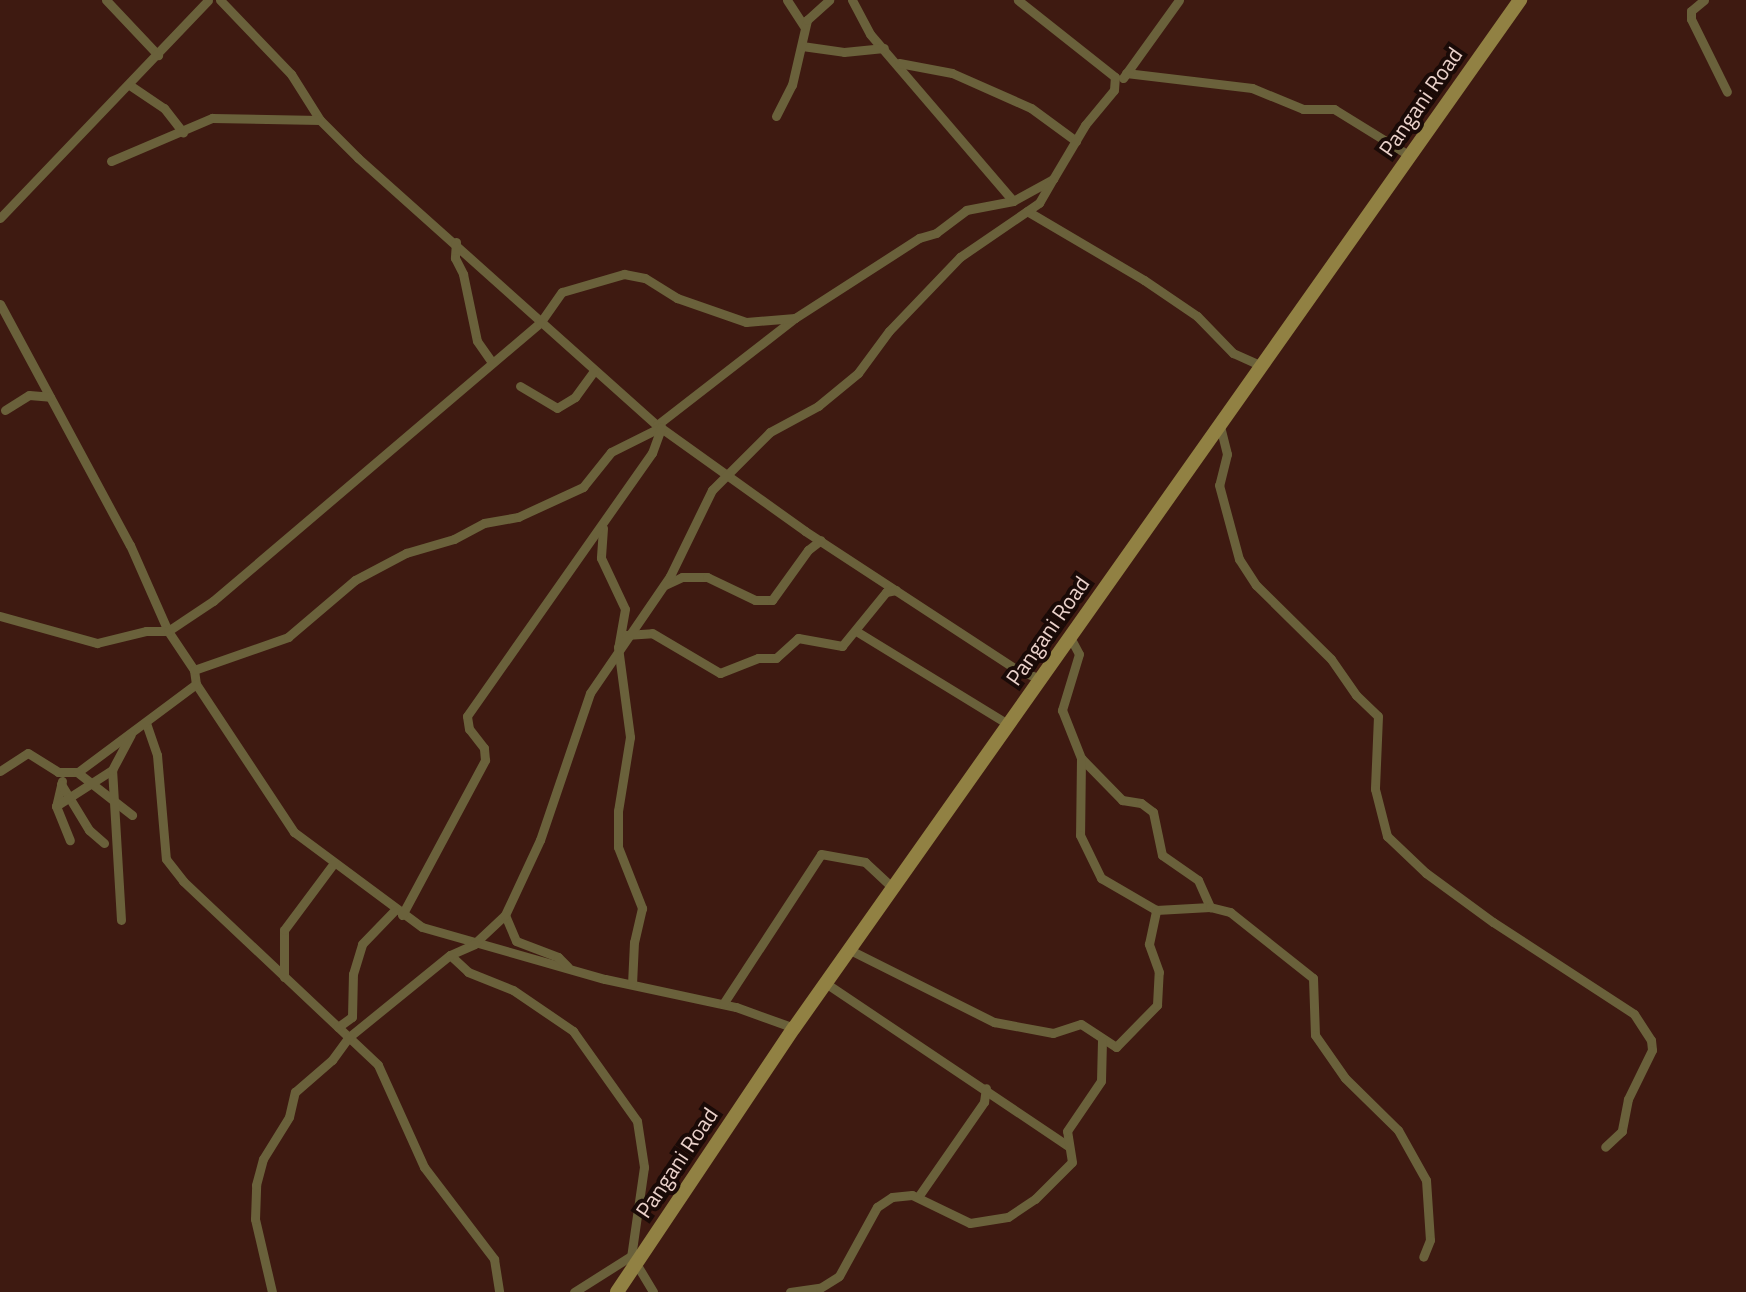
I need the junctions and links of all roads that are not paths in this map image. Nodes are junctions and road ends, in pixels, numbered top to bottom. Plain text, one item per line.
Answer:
1 (106, 0) edge
2 (208, 0) edge
3 (220, 0) edge
4 (787, 0) edge
5 (829, 0) edge
6 (852, 0) edge
7 (1018, 0) edge
8 (1179, 0) edge
9 (1520, 0) edge
10 (1704, 0) edge
11 (804, 26) junction
12 (802, 46) junction
13 (884, 48) junction
14 (158, 55) junction
15 (899, 63) junction
16 (1126, 73) junction
17 (131, 86) junction
18 (1114, 90) junction
19 (1727, 92) dead end
20 (776, 116) dead end
21 (320, 120) junction
22 (183, 132) junction
23 (1076, 141) junction
24 (1410, 156) junction
25 (111, 161) dead end
26 (1053, 179) junction
27 (1013, 201) junction
28 (1027, 211) junction
29 (0, 218) edge
30 (456, 242) junction
31 (0, 304) edge
32 (795, 318) junction
33 (540, 323) junction
34 (491, 361) junction
35 (1262, 366) junction
36 (594, 371) junction
37 (520, 386) dead end
38 (50, 397) junction
39 (5, 410) dead end
40 (1220, 426) junction
41 (660, 427) junction
42 (729, 479) junction
43 (603, 525) junction
44 (821, 540) junction
45 (665, 585) junction
46 (897, 590) junction
47 (0, 616) edge
48 (168, 631) junction
49 (856, 631) junction
50 (626, 635) junction
51 (1070, 637) junction
52 (618, 647) junction
53 (194, 670) junction
54 (1042, 680) junction
55 (196, 684) junction
56 (146, 723) junction
57 (1008, 724) junction
58 (133, 733) junction
59 (1081, 758) junction
60 (112, 770) junction
61 (0, 771) edge
62 (77, 772) junction
63 (62, 779) junction
64 (94, 782) junction
65 (71, 796) junction
66 (56, 806) junction
67 (114, 806) junction
68 (132, 815) dead end
69 (70, 840) dead end
70 (104, 843) dead end
71 (334, 863) junction
72 (893, 888) junction
73 (1210, 907) junction
74 (1156, 910) junction
75 (398, 913) junction
76 (505, 915) junction
77 (121, 920) dead end
78 (474, 944) junction
79 (852, 951) junction
80 (450, 955) junction
81 (569, 968) junction
82 (284, 977) junction
83 (632, 984) junction
84 (827, 984) junction
85 (723, 1004) junction
86 (338, 1027) junction
87 (794, 1028) junction
88 (349, 1037) junction
89 (1102, 1040) junction
90 (986, 1088) junction
91 (1068, 1146) junction
92 (1605, 1147) dead end
93 (918, 1197) junction
94 (1423, 1257) dead end
95 (634, 1261) junction
96 (272, 1292) edge
97 (499, 1292) edge
98 (574, 1292) edge
99 (617, 1292) edge
100 (653, 1292) edge
101 (790, 1292) edge

1 - 14 street
2 - 14 street
3 - 21 street
4 - 11 street
5 - 11 street
6 - 13 street
7 - 18 street
8 - 16 street
9 - 24 main road, Pangani Road
10 - 19 street
11 - 12 street
12 - 13 street
12 - 20 street
13 - 15 street
14 - 17 street
15 - 23 street
15 - 27 street
16 - 18 street
16 - 24 street
17 - 22 street
17 - 29 street
18 - 23 street
21 - 22 street
21 - 30 street
22 - 25 street
23 - 26 street
24 - 35 main road, Pangani Road
26 - 27 street
26 - 28 street
27 - 32 street
28 - 35 street
28 - 42 street
30 - 33 street
30 - 34 street
31 - 38 street
32 - 33 street
32 - 41 street
33 - 34 street
33 - 36 street
34 - 48 street
35 - 40 main road, Pangani Road
36 - 37 street
36 - 41 street
38 - 39 street
38 - 48 street
40 - 51 main road, Pangani Road
40 - 92 street
41 - 42 street
41 - 43 street
41 - 53 street
42 - 44 street
42 - 45 street
43 - 52 street
43 - 75 street
44 - 45 street
44 - 46 street
45 - 50 street
46 - 49 street
46 - 54 street
47 - 48 street
48 - 53 street
49 - 50 street
49 - 57 street
50 - 52 street
51 - 54 main road, Pangani Road
51 - 59 street
52 - 76 street
52 - 83 street
53 - 55 street
54 - 57 main road, Pangani Road
55 - 56 street
55 - 71 street
56 - 58 street
56 - 82 street
57 - 72 main road, Pangani Road
58 - 60 street
58 - 62 street
59 - 73 street
59 - 74 street
60 - 64 street
60 - 67 street
61 - 63 street
62 - 63 street
62 - 64 street
63 - 65 street
63 - 66 street
64 - 65 street
64 - 67 street
65 - 66 street
65 - 70 street
66 - 69 street
67 - 68 street
67 - 77 street
71 - 75 street
71 - 82 street
72 - 79 main road, Pangani Road
72 - 85 street
73 - 74 street
73 - 94 street
74 - 89 street
75 - 78 street
75 - 86 street
76 - 78 street
76 - 81 street
78 - 80 street
78 - 81 street
79 - 84 main road, Pangani Road
79 - 89 street
80 - 88 street
80 - 95 street
81 - 83 street
82 - 86 street
83 - 85 street
84 - 87 main road, Pangani Road
84 - 90 street
85 - 87 street
86 - 88 street
87 - 95 main road, Pangani Road
88 - 96 street
88 - 97 street
89 - 91 street
90 - 91 street
90 - 93 street
91 - 93 street
93 - 101 street
95 - 98 street
95 - 99 main road, Pangani Road
95 - 100 street

